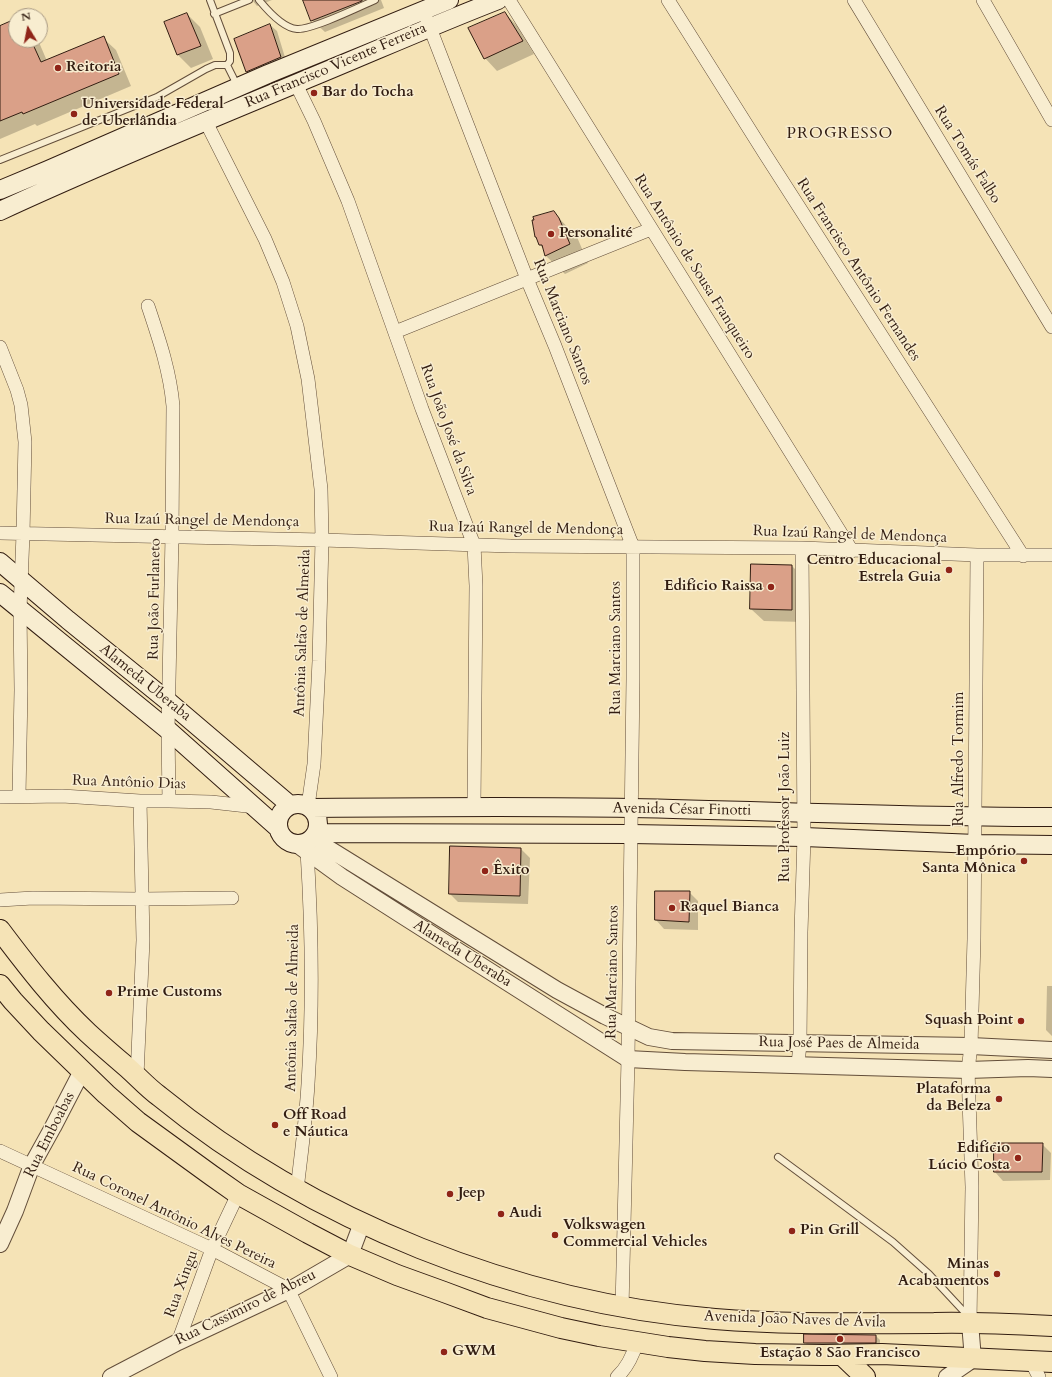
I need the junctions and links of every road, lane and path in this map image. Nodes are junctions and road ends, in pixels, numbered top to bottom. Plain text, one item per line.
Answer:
1 (210, 0) edge
2 (248, 0) edge
3 (259, 0) edge
4 (375, 0) edge
5 (449, 0) edge
6 (498, 0) edge
7 (509, 0) edge
8 (668, 0) edge
9 (854, 0) edge
10 (983, 0) edge
11 (424, 10) junction
12 (214, 14) junction
13 (430, 27) junction
14 (227, 65) junction
15 (296, 84) junction
16 (238, 88) junction
17 (1052, 120) edge
18 (206, 122) junction
19 (2, 157) edge
20 (52, 178) junction
21 (0, 190) edge
22 (0, 211) edge
23 (651, 229) junction
24 (527, 279) junction
25 (148, 306) dead end
26 (1052, 327) edge
27 (395, 332) junction
28 (0, 347) edge
29 (0, 533) edge
30 (24, 534) junction
31 (172, 536) junction
32 (322, 540) junction
33 (474, 545) junction
34 (633, 547) junction
35 (802, 548) junction
36 (852, 551) junction
37 (977, 555) junction
38 (1052, 555) edge
39 (1023, 556) junction
40 (0, 562) edge
41 (21, 580) junction
42 (0, 593) edge
43 (20, 610) junction
44 (168, 702) junction
45 (168, 730) junction
46 (19, 796) junction
47 (0, 797) edge
48 (140, 801) junction
49 (169, 801) junction
50 (290, 805) junction
51 (474, 806) junction
52 (256, 807) junction
53 (309, 807) junction
54 (631, 808) junction
55 (803, 813) junction
56 (976, 817) junction
57 (1052, 818) edge
58 (278, 828) junction
59 (631, 834) junction
60 (804, 837) junction
61 (309, 842) junction
62 (976, 844) junction
63 (1052, 845) edge
64 (232, 898) dead end
65 (141, 899) junction
66 (0, 900) edge
67 (0, 930) edge
68 (0, 985) edge
69 (628, 1027) junction
70 (800, 1043) junction
71 (971, 1046) junction
72 (1052, 1050) edge
73 (628, 1059) junction
74 (798, 1065) junction
75 (1052, 1069) edge
76 (968, 1070) junction
77 (82, 1071) junction
78 (137, 1076) junction
79 (0, 1151) edge
80 (778, 1157) dead end
81 (32, 1165) junction
82 (298, 1190) junction
83 (238, 1194) junction
84 (362, 1223) junction
85 (0, 1244) edge
86 (212, 1249) junction
87 (350, 1255) junction
88 (288, 1290) junction
89 (622, 1308) junction
90 (970, 1320) junction
91 (1052, 1326) edge
92 (178, 1342) junction
93 (637, 1342) junction
94 (842, 1355) junction
95 (973, 1359) junction
96 (1052, 1362) edge
97 (1035, 1369) edge
98 (111, 1377) edge
99 (331, 1377) edge
100 (616, 1377) edge
101 (865, 1377) edge
102 (947, 1377) edge

1 - 12 lane
2 - 12 lane
3 - 4 lane
5 - 11 main road, Rua Francisco Vicente Ferreira
6 - 13 main road, Rua Francisco Vicente Ferreira
7 - 23 street, Rua Antônio de Sousa Franqueiro
8 - 39 street, Rua Francisco Antônio Fernandes
9 - 26 street, Rua Tomás Falbo
10 - 17 street
11 - 13 street, Rua Marciano Santos
11 - 16 main road, Rua Francisco Vicente Ferreira
12 - 14 lane
13 - 15 main road, Rua Francisco Vicente Ferreira
13 - 24 street, Rua Marciano Santos
14 - 16 lane
14 - 19 lane
15 - 18 main road, Rua Francisco Vicente Ferreira
15 - 27 street, Rua João José da Silva
16 - 20 main road, Rua Francisco Vicente Ferreira
18 - 20 main road, Rua Francisco Vicente Ferreira
18 - 32 street, Antônia Saltão de Almeida
20 - 21 main road, Rua Francisco Vicente Ferreira
20 - 22 main road, Rua Francisco Vicente Ferreira
23 - 24 street
23 - 36 street, Rua Antônio de Sousa Franqueiro
24 - 27 street
24 - 34 street, Rua Marciano Santos
25 - 31 street, Rua João Furlaneto
27 - 33 street, Rua João José da Silva
28 - 30 street
29 - 30 street, Rua Izaú Rangel de Mendonça
30 - 31 street, Rua Izaú Rangel de Mendonça
30 - 41 street
31 - 32 street, Rua Izaú Rangel de Mendonça
31 - 44 street, Rua João Furlaneto
32 - 33 street, Rua Izaú Rangel de Mendonça
32 - 53 street, Antônia Saltão de Almeida
33 - 34 street, Rua Izaú Rangel de Mendonça
33 - 51 street, Rua João José da Silva
34 - 35 street, Rua Izaú Rangel de Mendonça
34 - 54 street, Rua Marciano Santos
35 - 36 street, Rua Izaú Rangel de Mendonça
35 - 55 street, Rua Professor João Luiz
36 - 37 street, Rua Izaú Rangel de Mendonça
37 - 39 street, Rua Izaú Rangel de Mendonça
37 - 56 street, Rua Alfredo Tormim
38 - 39 street, Rua Izaú Rangel de Mendonça
40 - 41 main road, Alameda Uberaba
41 - 43 street
41 - 44 main road, Alameda Uberaba
42 - 43 main road, Alameda Uberaba
43 - 45 main road, Alameda Uberaba
43 - 46 street
44 - 45 street, Rua João Furlaneto
44 - 50 main road, Alameda Uberaba
45 - 49 street, Rua João Furlaneto
45 - 52 main road, Alameda Uberaba
46 - 47 street, Rua Antônio Dias
46 - 48 street, Rua Antônio Dias
48 - 49 street, Rua Antônio Dias
48 - 65 street
49 - 52 street, Rua Antônio Dias
50 - 53 main road
50 - 58 main road
51 - 53 main road, Avenida César Finotti
51 - 54 main road, Avenida César Finotti
52 - 58 main road, Alameda Uberaba
53 - 61 main road
54 - 55 main road, Avenida César Finotti
54 - 59 street, Rua Marciano Santos
55 - 56 main road, Avenida César Finotti
55 - 60 street, Rua Professor João Luiz
56 - 57 main road, Avenida César Finotti
56 - 62 street, Rua Alfredo Tormim
58 - 61 main road, Alameda Uberaba
59 - 60 main road, Avenida César Finotti
59 - 61 main road, Avenida César Finotti
59 - 69 street, Rua Marciano Santos
60 - 62 main road, Avenida César Finotti
60 - 70 street, Rua Professor João Luiz
61 - 69 street, Alameda Uberaba
61 - 73 street, Alameda Uberaba
61 - 82 street, Antônia Saltão de Almeida
62 - 63 main road, Avenida César Finotti
62 - 71 street, Rua Alfredo Tormim
64 - 65 street
65 - 66 street
65 - 78 street
67 - 78 main road, Avenida João Naves de Ávila
68 - 77 main road, Avenida João Naves de Ávila
69 - 70 street, Rua José Paes de Almeida
69 - 73 street, Rua Marciano Santos
70 - 71 street, Rua José Paes de Almeida
70 - 74 street, Rua Professor João Luiz
71 - 72 street, Rua José Paes de Almeida
71 - 76 street, Rua Alfredo Tormim
73 - 74 street, Rua José Paes de Almeida
73 - 89 street, Rua Marciano Santos
74 - 76 street, Rua José Paes de Almeida
75 - 76 street, Rua José Paes de Almeida
76 - 90 street, Rua Alfredo Tormim
77 - 81 street, Rua Emboabas
77 - 83 main road, Avenida João Naves de Ávila
78 - 82 main road, Avenida João Naves de Ávila
79 - 81 street, Rua Coronel Antônio Alves Pereira
80 - 90 lane
81 - 85 street, Rua Emboabas
81 - 86 street, Rua Coronel Antônio Alves Pereira
82 - 84 main road, Avenida João Naves de Ávila
83 - 86 street, Rua Xingu
83 - 87 main road, Avenida João Naves de Ávila
84 - 87 street
84 - 89 main road, Avenida João Naves de Ávila
86 - 88 street, Rua Coronel Antônio Alves Pereira
86 - 92 street, Rua Xingu
87 - 88 street, Rua Cassimiro de Abreu
87 - 93 main road, Avenida João Naves de Ávila
88 - 92 street, Rua Cassimiro de Abreu
88 - 99 street
89 - 90 main road, Avenida João Naves de Ávila
90 - 91 main road, Avenida João Naves de Ávila
90 - 95 street
92 - 98 street, Rua Cassimiro de Abreu
93 - 94 main road, Avenida João Naves de Ávila
93 - 100 street
94 - 95 main road, Avenida João Naves de Ávila
94 - 101 main road
95 - 97 main road, Avenida João Naves de Ávila
95 - 102 street
96 - 97 main road, Avenida João Naves de Ávila

